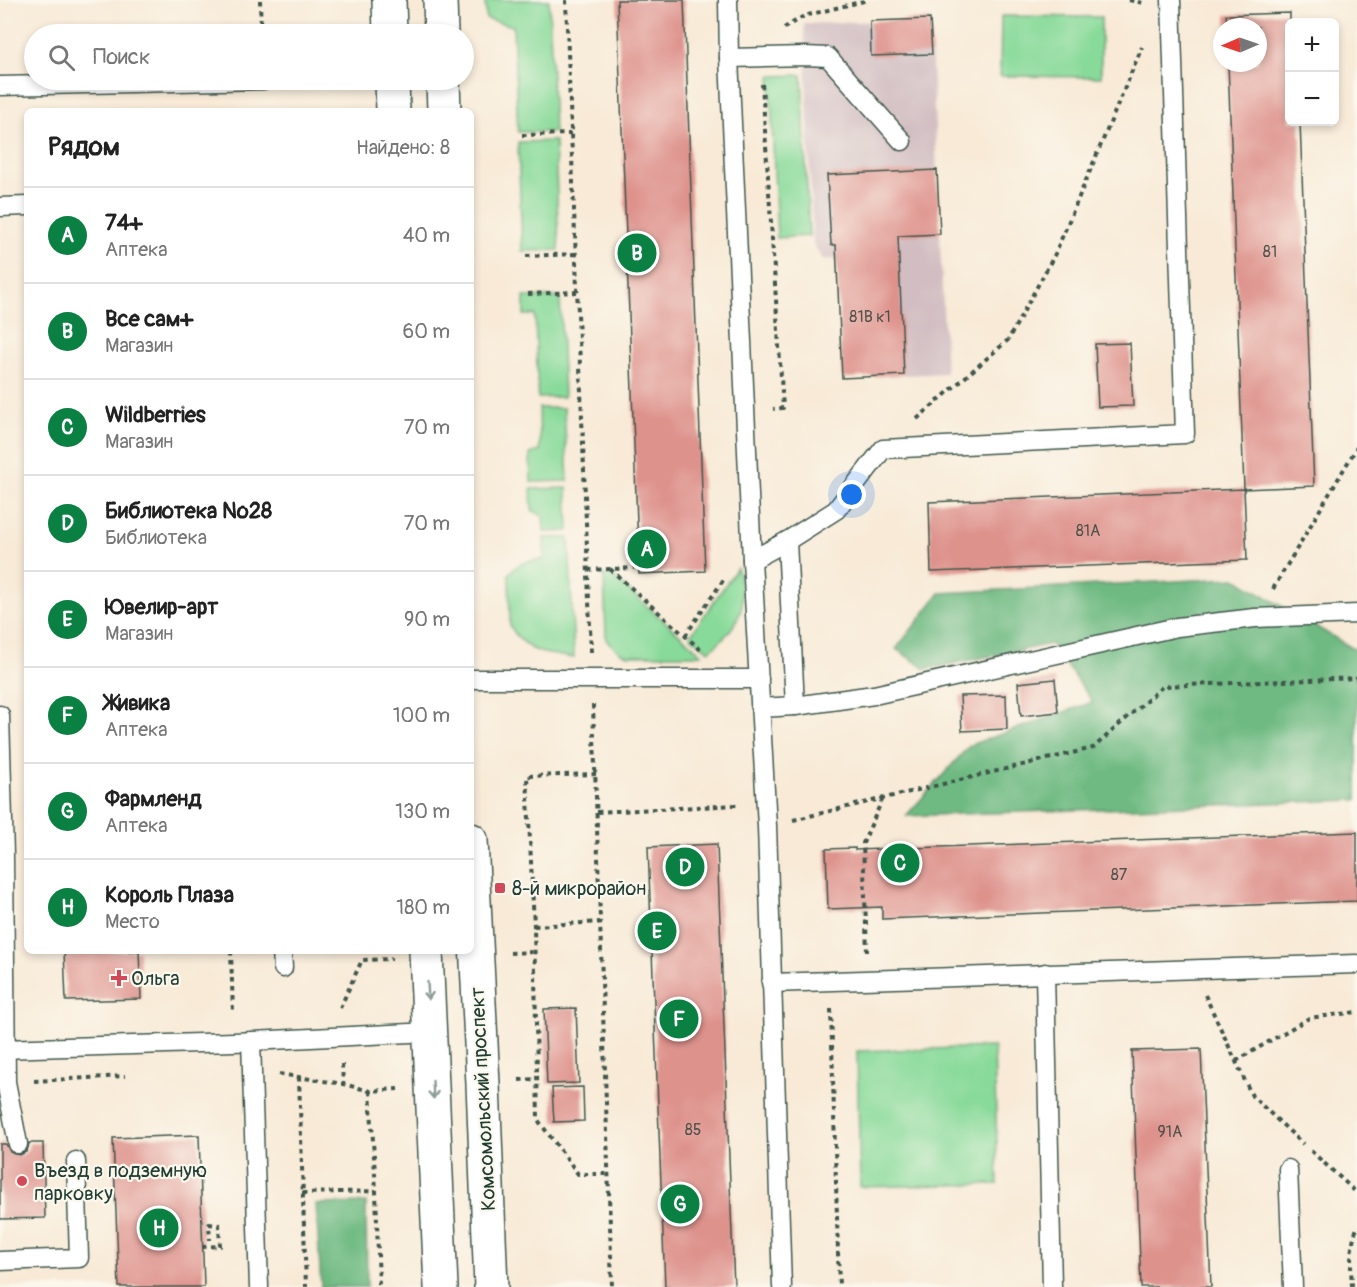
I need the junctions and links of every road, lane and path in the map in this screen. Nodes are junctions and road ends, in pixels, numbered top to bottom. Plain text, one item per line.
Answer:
1 (260, 0) edge
2 (388, 0) edge
3 (440, 0) edge
4 (566, 0) edge
5 (728, 0) edge
6 (868, 0) edge
7 (1171, 0) edge
8 (261, 24) edge
9 (389, 24) edge
10 (441, 24) edge
11 (1146, 39) dead end
12 (760, 57) junction
13 (729, 58) junction
14 (24, 85) edge
15 (0, 86) edge
16 (392, 90) edge
17 (443, 90) edge
18 (393, 108) edge
19 (444, 108) edge
20 (571, 134) junction
21 (522, 135) dead end
22 (902, 141) dead end
23 (24, 206) edge
24 (0, 207) edge
25 (576, 254) junction
26 (526, 256) dead end
27 (577, 291) junction
28 (528, 294) dead end
29 (746, 410) junction
30 (1357, 447) edge
31 (883, 449) junction
32 (787, 541) junction
33 (752, 560) junction
34 (610, 568) junction
35 (633, 568) dead end
36 (588, 570) junction
37 (1357, 614) edge
38 (1255, 618) junction
39 (685, 636) junction
40 (1357, 678) edge
41 (474, 679) edge
42 (592, 679) junction
43 (735, 679) junction
44 (759, 679) junction
45 (795, 706) junction
46 (760, 708) junction
47 (0, 715) edge
48 (596, 774) junction
49 (883, 798) junction
50 (766, 804) junction
51 (597, 812) junction
52 (767, 826) junction
53 (2, 855) edge
54 (474, 903) edge
55 (600, 922) junction
56 (534, 926) junction
57 (231, 954) edge
58 (426, 954) edge
59 (1357, 964) edge
60 (1192, 969) junction
61 (1045, 973) junction
62 (868, 980) junction
63 (830, 981) junction
64 (771, 983) junction
65 (1357, 1012) edge
66 (480, 1030) junction
67 (430, 1032) junction
68 (243, 1041) junction
69 (3, 1049) edge
70 (1236, 1062) junction
71 (252, 1070) junction
72 (135, 1076) dead end
73 (299, 1077) junction
74 (6, 1082) junction
75 (343, 1084) dead end
76 (370, 1091) dead end
77 (18, 1143) dead end
78 (76, 1161) dead end
79 (1288, 1169) dead end
80 (608, 1174) junction
81 (376, 1191) junction
82 (302, 1193) junction
83 (1357, 1193) edge
84 (1357, 1228) edge
85 (210, 1240) dead end
86 (202, 1247) dead end
87 (0, 1261) edge
88 (259, 1287) edge
89 (306, 1287) edge
90 (379, 1287) edge
91 (441, 1287) edge
92 (491, 1287) edge
93 (612, 1287) edge
94 (782, 1287) edge
95 (839, 1287) edge
96 (1052, 1287) edge
97 (1293, 1287) edge
98 (1352, 1287) edge

1 - 8 path
2 - 9 main road
3 - 10 main road
4 - 20 path
5 - 13 lane
6 - 12 path
7 - 31 lane
11 - 31 path
12 - 13 lane
12 - 22 lane
12 - 29 path
13 - 29 lane
14 - 15 lane
16 - 18 main road
17 - 19 main road
20 - 21 path
20 - 25 path
23 - 24 lane
25 - 26 path
25 - 27 path
27 - 28 path
27 - 36 path
29 - 33 lane
30 - 38 path
31 - 32 lane
32 - 33 lane
32 - 45 lane
33 - 39 path
33 - 44 lane
34 - 35 path
34 - 36 path
34 - 39 path
36 - 42 path
37 - 38 lane
38 - 45 lane
39 - 43 path
40 - 49 path
41 - 42 lane
42 - 43 lane
42 - 48 path
43 - 44 lane
44 - 46 lane
45 - 46 lane
46 - 50 lane
47 - 53 lane
48 - 51 path
48 - 56 path
49 - 52 path
49 - 62 path
50 - 51 path
50 - 52 lane
51 - 55 path
52 - 64 lane
53 - 69 lane
54 - 66 main road, Комсомольский проспект
55 - 56 path
55 - 80 path
56 - 80 path
57 - 68 path
58 -> 67 main road
59 - 60 lane
60 - 61 lane
60 - 70 path
61 - 62 lane
61 - 96 lane
62 - 63 lane
63 - 64 lane
63 - 95 path
64 - 94 lane
65 - 70 path
66 - 67 main road
66 - 92 main road, Комсомольский проспект
67 - 68 lane
67 -> 91 main road
68 - 69 lane
68 - 71 lane
69 - 74 lane
70 - 83 path
71 - 73 path
71 - 88 lane
72 - 74 path
73 - 75 path
73 - 82 path
74 - 77 lane
76 - 81 path
78 - 87 lane
79 - 97 lane
80 - 93 path
81 - 82 path
81 - 90 path
82 - 89 path
84 - 98 path
85 - 86 path

